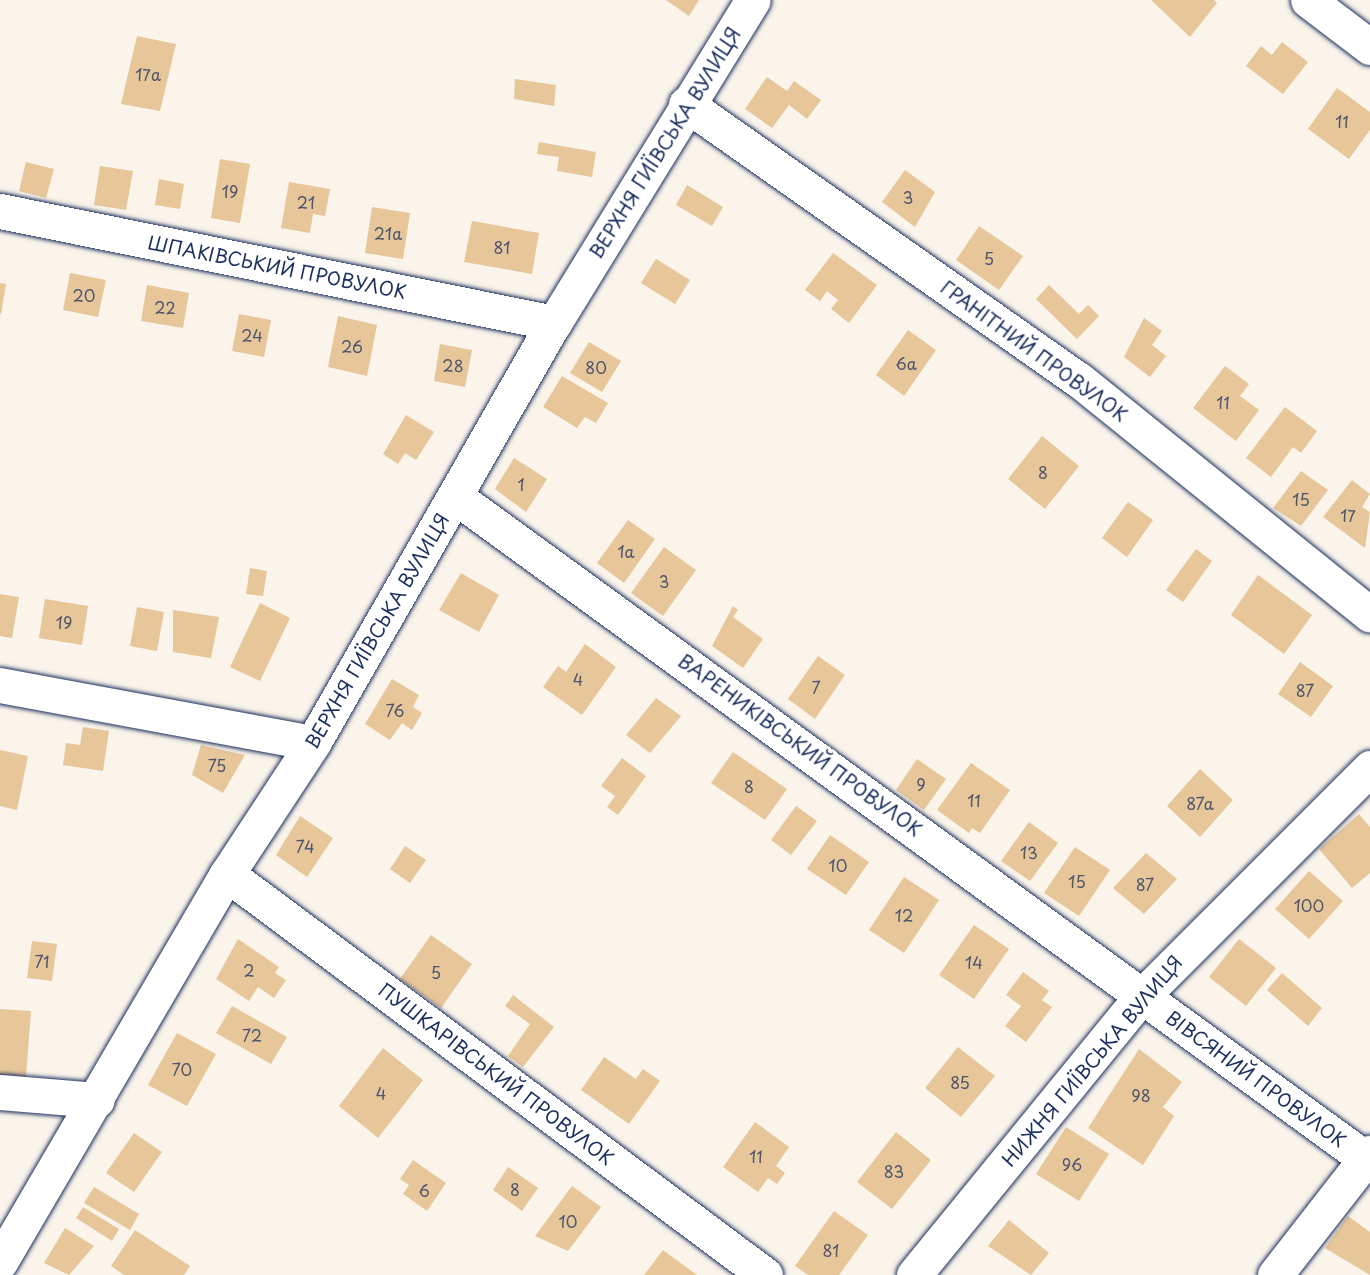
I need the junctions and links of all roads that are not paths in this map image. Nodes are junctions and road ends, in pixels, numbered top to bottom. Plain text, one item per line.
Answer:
1 (753, 0) edge
2 (1308, 0) edge
3 (1370, 47) edge
4 (686, 104) junction
5 (0, 211) edge
6 (554, 323) junction
7 (456, 497) junction
8 (1370, 615) edge
9 (0, 685) edge
10 (313, 743) junction
11 (1370, 768) edge
12 (227, 874) junction
13 (1142, 997) junction
14 (0, 1092) edge
15 (97, 1100) junction
16 (1368, 1158) edge
17 (0, 1262) edge
18 (765, 1275) edge
19 (914, 1275) edge
20 (1275, 1275) edge

1 - 4 street, ВЕРХНЯ ГИЇВСЬКА ВУЛИЦЯ
2 - 3 street
4 - 6 street, ВЕРХНЯ ГИЇВСЬКА ВУЛИЦЯ
4 - 8 street, ГРАНІТНИЙ ПРОВУЛОК
5 - 6 street, ШПАКІВСЬКИЙ ПРОВУЛОК
6 - 7 street, ВЕРХНЯ ГИЇВСЬКА ВУЛИЦЯ
7 - 10 street, ВЕРХНЯ ГИЇВСЬКА ВУЛИЦЯ
7 - 13 street, ВАРЕНИКІВСЬКИЙ ПРОВУЛОК
9 - 10 street
10 - 12 street, ВЕРХНЯ ГИЇВСЬКА ВУЛИЦЯ
11 - 13 street, НИЖНЯ ГИЇВСЬКА ВУЛИЦЯ
12 - 15 street, ВЕРХНЯ ГИЇВСЬКА ВУЛИЦЯ
12 - 18 street, ПУШКАРІВСЬКИЙ ПРОВУЛОК
13 - 16 street, ВІВСЯНИЙ ПРОВУЛОК
13 - 19 street, НИЖНЯ ГИЇВСЬКА ВУЛИЦЯ
14 - 15 street
15 - 17 street, ВЕРХНЯ ГИЇВСЬКА ВУЛИЦЯ
16 - 20 street

